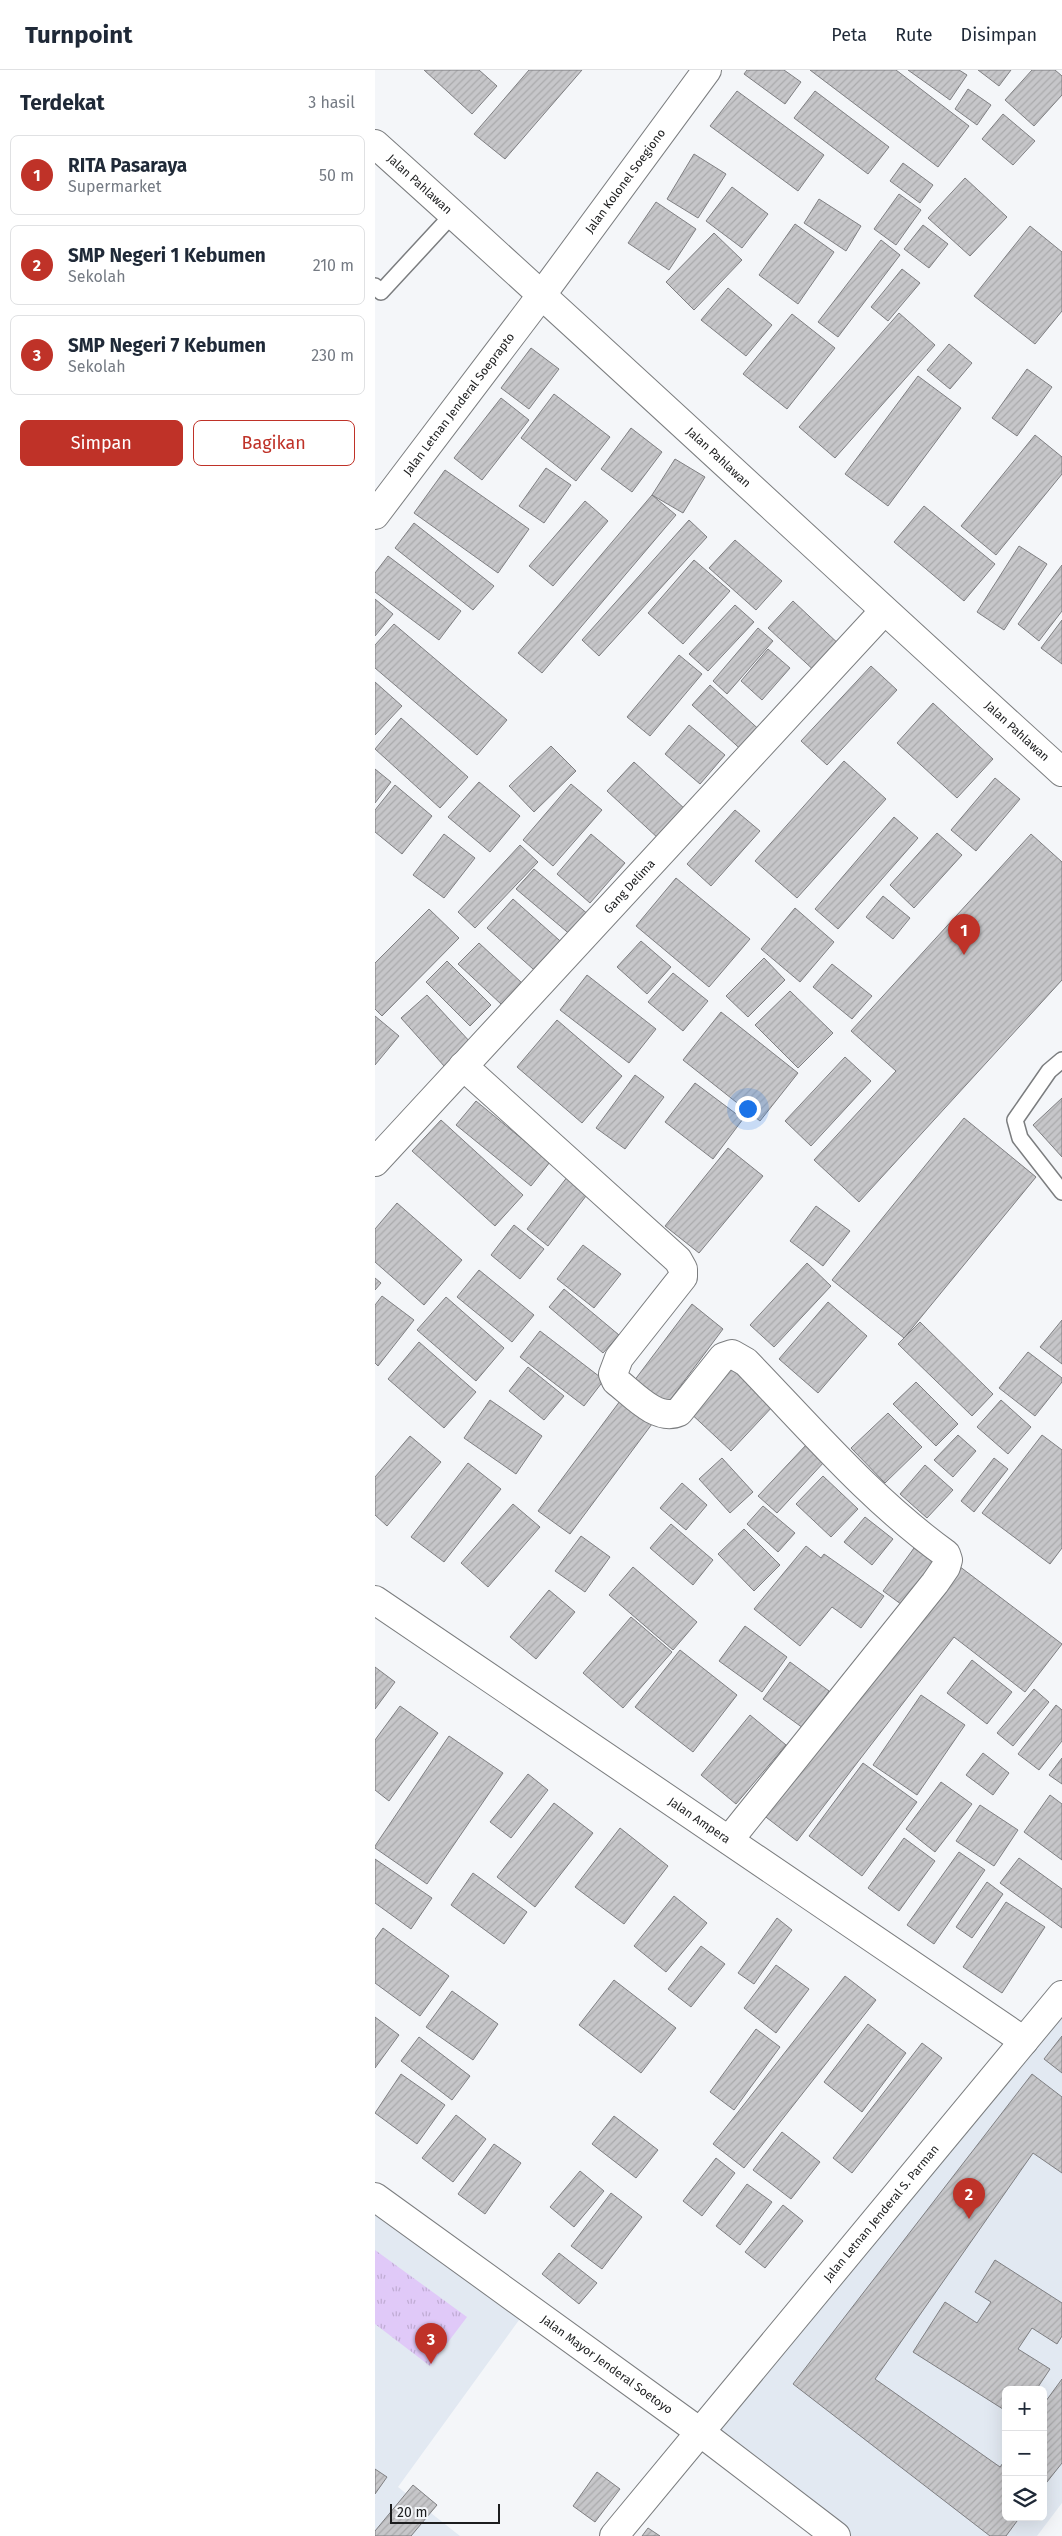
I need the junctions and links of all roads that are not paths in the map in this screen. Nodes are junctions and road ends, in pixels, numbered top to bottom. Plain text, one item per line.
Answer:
1 (707, 70) edge
2 (375, 144) edge
3 (453, 214) junction
4 (375, 286) edge
5 (543, 293) junction
6 (375, 515) edge
7 (884, 610) junction
8 (1062, 772) edge
9 (1062, 1060) edge
10 (463, 1066) junction
11 (375, 1162) edge
12 (1062, 1192) edge
13 (375, 1600) edge
14 (729, 1840) junction
15 (1062, 1995) edge
16 (1024, 2041) junction
17 (375, 2197) edge
18 (700, 2432) junction
19 (614, 2536) edge
20 (836, 2536) edge

1 - 5 street, Jalan Kolonel Soegiono
2 - 3 street, Jalan Pahlawan
3 - 4 lane
3 - 5 street, Jalan Pahlawan
5 - 6 street, Jalan Letnan Jenderal Soeprapto
5 - 7 street, Jalan Pahlawan
7 - 8 street, Jalan Pahlawan
7 - 10 street, Gang Delima
9 - 12 lane
10 - 11 street, Gang Delima
10 - 14 street
13 - 14 street, Jalan Ampera
14 - 16 street, Jalan Ampera
15 - 16 street, Jalan Letnan Jenderal S. Parman
16 - 18 street, Jalan Letnan Jenderal S. Parman
17 - 18 street, Jalan Mayor Jenderal Soetoyo
18 - 19 street, Jalan Letnan Jenderal S. Parman
18 - 20 street, Jalan Mayor Jenderal Soetoyo

